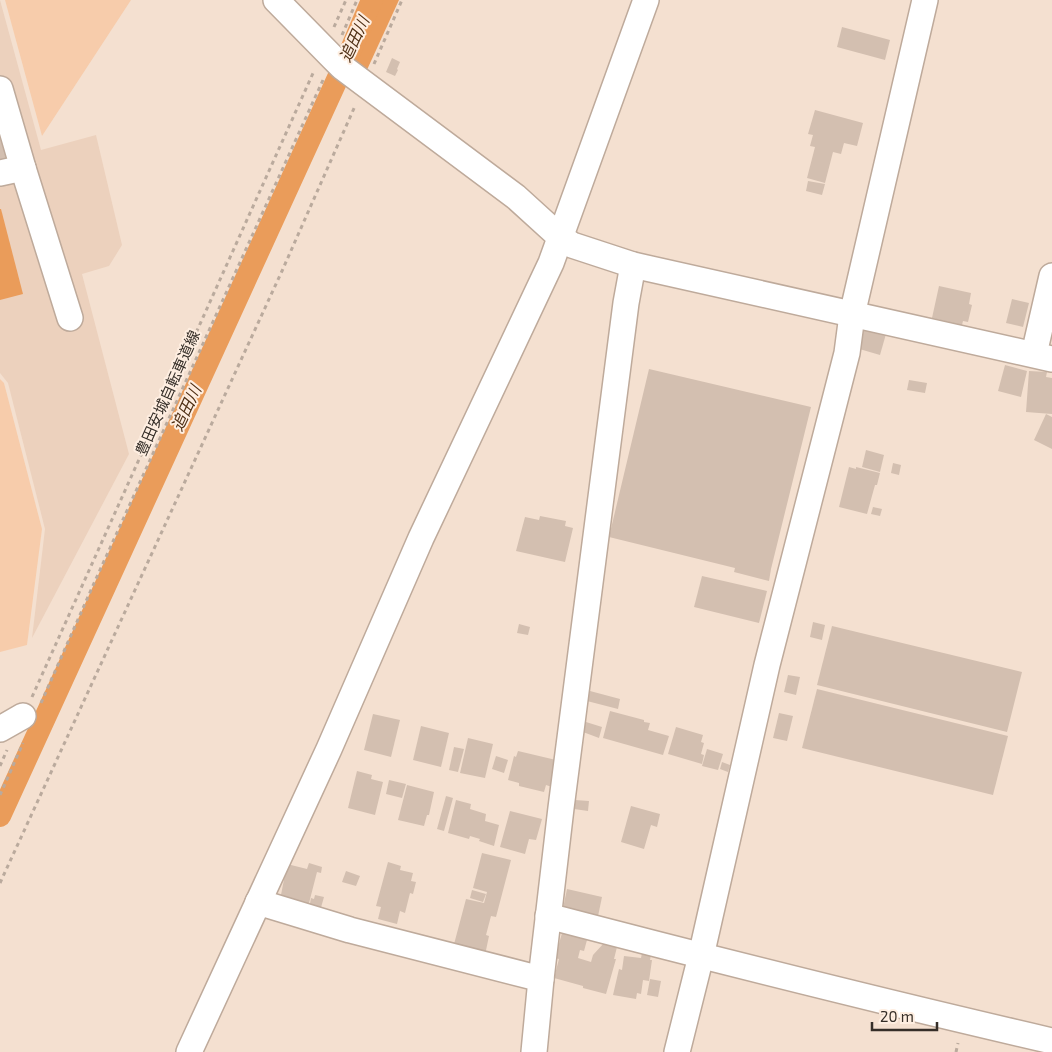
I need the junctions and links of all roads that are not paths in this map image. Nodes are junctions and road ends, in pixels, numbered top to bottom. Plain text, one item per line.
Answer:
1 (276, 0) edge
2 (646, 0) edge
3 (926, 0) edge
4 (0, 89) edge
5 (11, 171) edge
6 (560, 237) junction
7 (633, 265) junction
8 (1052, 276) edge
9 (852, 314) junction
10 (70, 318) dead end
11 (1043, 357) edge
12 (31, 711) road end
13 (0, 729) edge
14 (258, 902) junction
15 (548, 916) junction
16 (701, 956) junction
17 (541, 979) junction
18 (1052, 1041) edge
19 (189, 1052) edge
20 (534, 1052) edge
21 (678, 1052) edge

1 - 6 street
2 - 6 street
3 - 9 street
4 - 5 street
5 - 10 street
6 - 7 street
6 - 14 street
7 - 9 street
7 - 15 street
8 - 11 street
9 - 11 street
9 - 16 street
12 - 13 street
14 - 17 street
14 - 19 street
15 - 16 street
15 - 17 street
16 - 18 street
16 - 21 street
17 - 20 street

